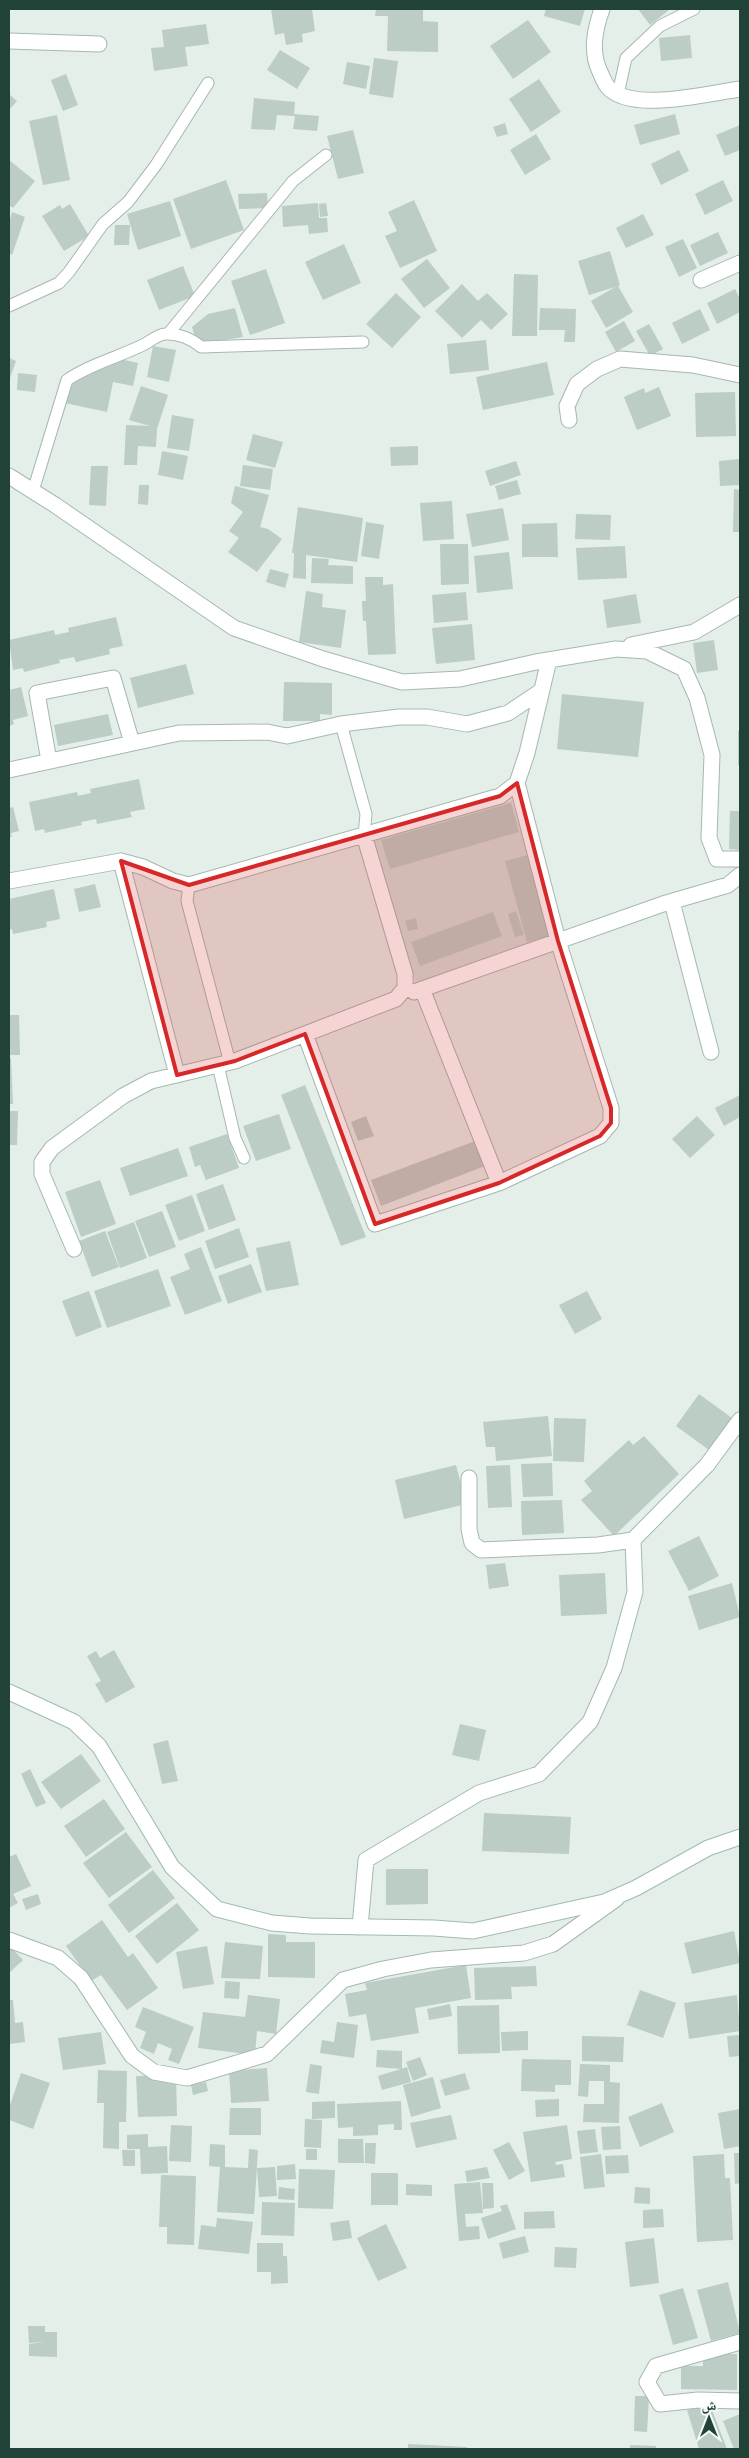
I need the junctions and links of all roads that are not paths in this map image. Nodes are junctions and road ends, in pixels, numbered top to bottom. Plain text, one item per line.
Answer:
1 (602, 9) edge
2 (694, 9) edge
3 (9, 41) edge
4 (99, 44) dead end
5 (208, 82) dead end
6 (740, 89) edge
7 (618, 94) junction
8 (326, 155) dead end
9 (740, 263) edge
10 (700, 280) dead end
11 (9, 306) edge
12 (168, 334) junction
13 (363, 342) dead end
14 (740, 375) edge
15 (569, 420) dead end
16 (9, 476) edge
17 (33, 491) junction
18 (740, 605) edge
19 (583, 655) junction
20 (549, 660) junction
21 (541, 692) junction
22 (341, 724) junction
23 (132, 743) junction
24 (49, 761) junction
25 (9, 770) edge
26 (517, 783) junction
27 (364, 835) junction
28 (740, 859) edge
29 (121, 861) junction
30 (740, 875) edge
31 (9, 881) edge
32 (189, 885) junction
33 (672, 902) junction
34 (558, 941) junction
35 (422, 989) junction
36 (396, 999) junction
37 (304, 1034) junction
38 (711, 1052) dead end
39 (224, 1064) junction
40 (177, 1075) junction
41 (244, 1158) dead end
42 (499, 1183) junction
43 (74, 1249) dead end
44 (740, 1420) edge
45 (469, 1478) dead end
46 (633, 1540) junction
47 (9, 1692) edge
48 (740, 1837) edge
49 (625, 1893) junction
50 (360, 1927) junction
51 (9, 1940) edge
52 (740, 2342) edge
53 (740, 2401) edge

1 - 7 street
2 - 7 lane
3 - 4 street
5 - 11 lane
6 - 7 street
8 - 12 lane
9 - 10 street
12 - 13 lane
12 - 17 lane
14 - 15 street
16 - 17 street
17 - 20 street
18 - 19 street
19 - 20 street
19 - 28 street
20 - 21 street
21 - 22 street
21 - 26 street
22 - 23 street
22 - 27 lane
23 - 24 street
23 - 24 street
24 - 25 street
26 - 27 street
26 - 34 street
27 - 32 street
27 - 36 street
29 - 31 street
29 - 32 street
29 - 40 street
30 - 33 street
32 - 39 lane
33 - 34 street
33 - 38 street
34 - 35 street
34 - 42 street
35 - 36 street
35 - 42 street
36 - 37 street
37 - 39 street
37 - 42 street
39 - 40 street
39 - 41 lane
40 - 43 street
44 - 46 street
45 - 46 street
46 - 50 street
47 - 50 street
48 - 49 street
49 - 50 street
49 - 51 street
52 - 53 street

